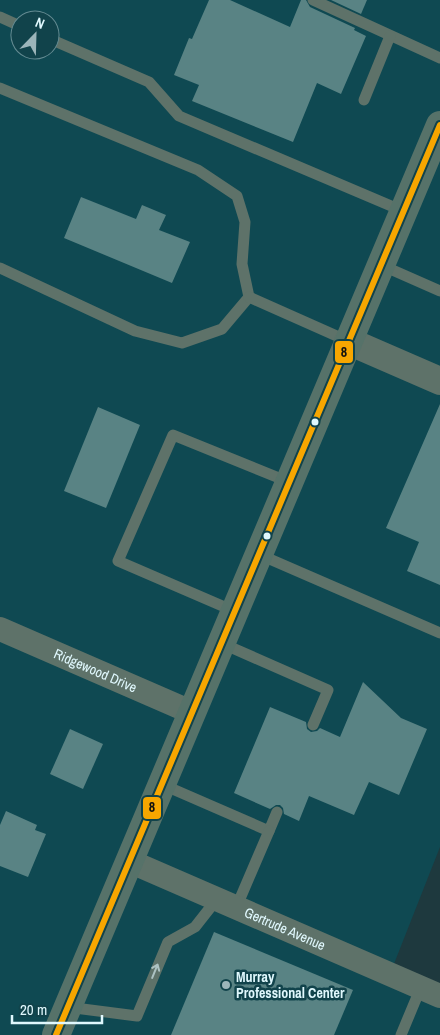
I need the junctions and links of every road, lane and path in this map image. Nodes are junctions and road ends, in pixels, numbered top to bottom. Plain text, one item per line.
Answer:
1 (313, 0) edge
2 (390, 36) junction
3 (60, 43) edge
4 (440, 58) edge
5 (0, 88) edge
6 (364, 100) dead end
7 (440, 125) edge
8 (433, 160) edge
9 (403, 211) junction
10 (381, 265) junction
11 (0, 268) edge
12 (440, 291) edge
13 (249, 296) junction
14 (348, 341) junction
15 (440, 381) edge
16 (289, 482) junction
17 (258, 554) junction
18 (234, 611) junction
19 (0, 629) edge
20 (440, 633) edge
21 (220, 643) junction
22 (191, 712) junction
23 (313, 725) dead end
24 (161, 784) junction
25 (277, 812) dead end
26 (269, 831) junction
27 (129, 861) junction
28 (227, 903) junction
29 (430, 992) edge
30 (67, 1008) junction
31 (56, 1035) edge
32 (401, 1035) edge

1 - 2 lane
2 - 4 lane
2 - 6 lane
3 - 9 lane
5 - 13 lane
7 - 8 main road
8 - 9 main road
9 - 10 main road
10 - 12 lane
10 - 14 main road
11 - 13 lane
13 - 14 lane
14 - 15 street
14 - 16 main road
16 - 17 main road
16 - 18 lane
17 - 18 main road
17 - 20 lane
18 - 21 main road
19 - 22 street, Ridgewood Drive
21 - 22 main road
21 - 23 lane
22 - 24 main road
24 - 26 lane
24 - 27 main road
25 - 26 lane
26 - 28 lane
27 - 28 street, Gertrude Avenue
27 - 30 main road
28 - 29 street, Gertrude Avenue
30 -> 28 lane
29 - 32 lane
30 - 31 main road

